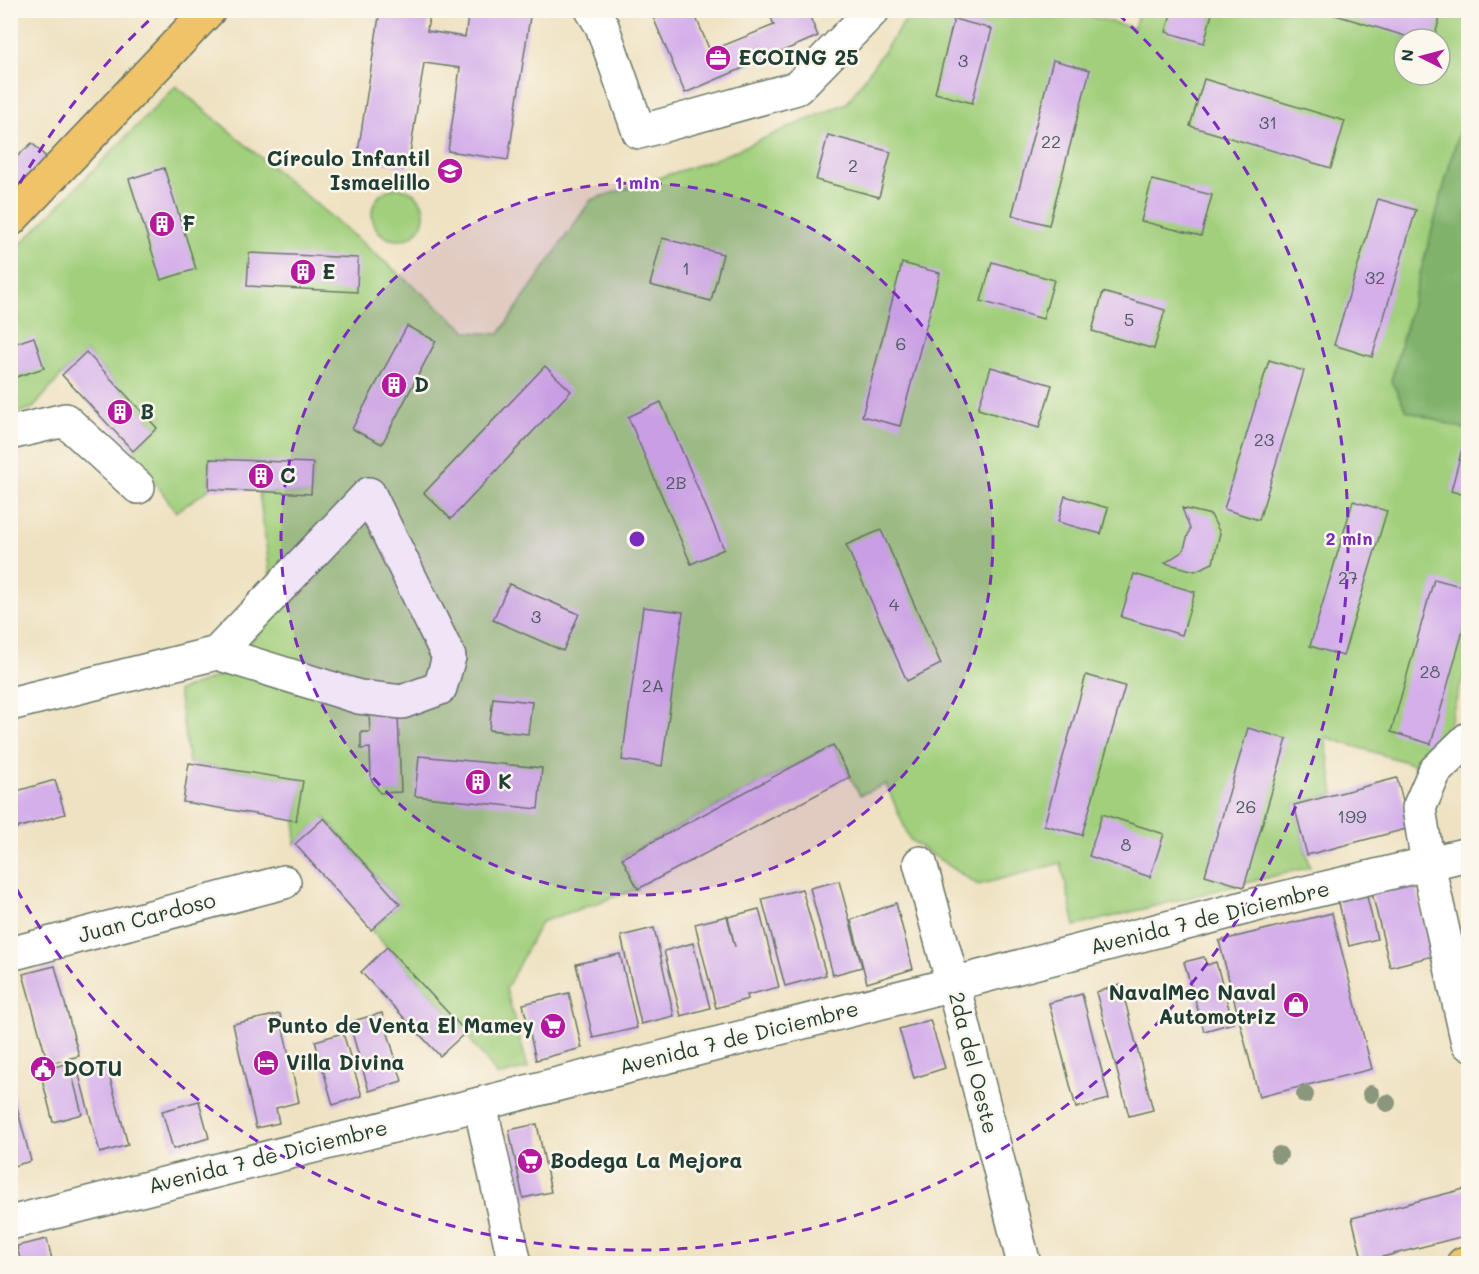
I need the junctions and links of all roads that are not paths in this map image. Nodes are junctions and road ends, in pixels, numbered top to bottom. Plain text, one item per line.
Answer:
1 (209, 10) edge
2 (592, 10) edge
3 (873, 10) edge
4 (10, 220) edge
5 (10, 433) edge
6 (138, 487) dead end
7 (218, 653) junction
8 (10, 704) edge
9 (1468, 739) edge
10 (1468, 854) edge
11 (920, 864) dead end
12 (1428, 864) junction
13 (284, 882) dead end
14 (10, 954) edge
15 (953, 984) junction
16 (1468, 1043) edge
17 (480, 1104) junction
18 (10, 1223) edge
19 (1468, 1262) edge
20 (515, 1263) edge
21 (1024, 1263) edge
22 (1463, 1263) edge

1 - 4 main road
2 - 3 street
5 - 6 street
7 - 7 street
7 - 8 street
9 - 12 street
10 - 12 street, Avenida 7 de Diciembre
11 - 15 street, 2da del Oeste
12 - 15 street, Avenida 7 de Diciembre
12 - 16 street
13 - 14 street, Juan Cardoso
15 - 17 street, Avenida 7 de Diciembre
15 - 21 street, 2da del Oeste
17 - 18 street, Avenida 7 de Diciembre
17 - 20 street
19 - 22 main road

